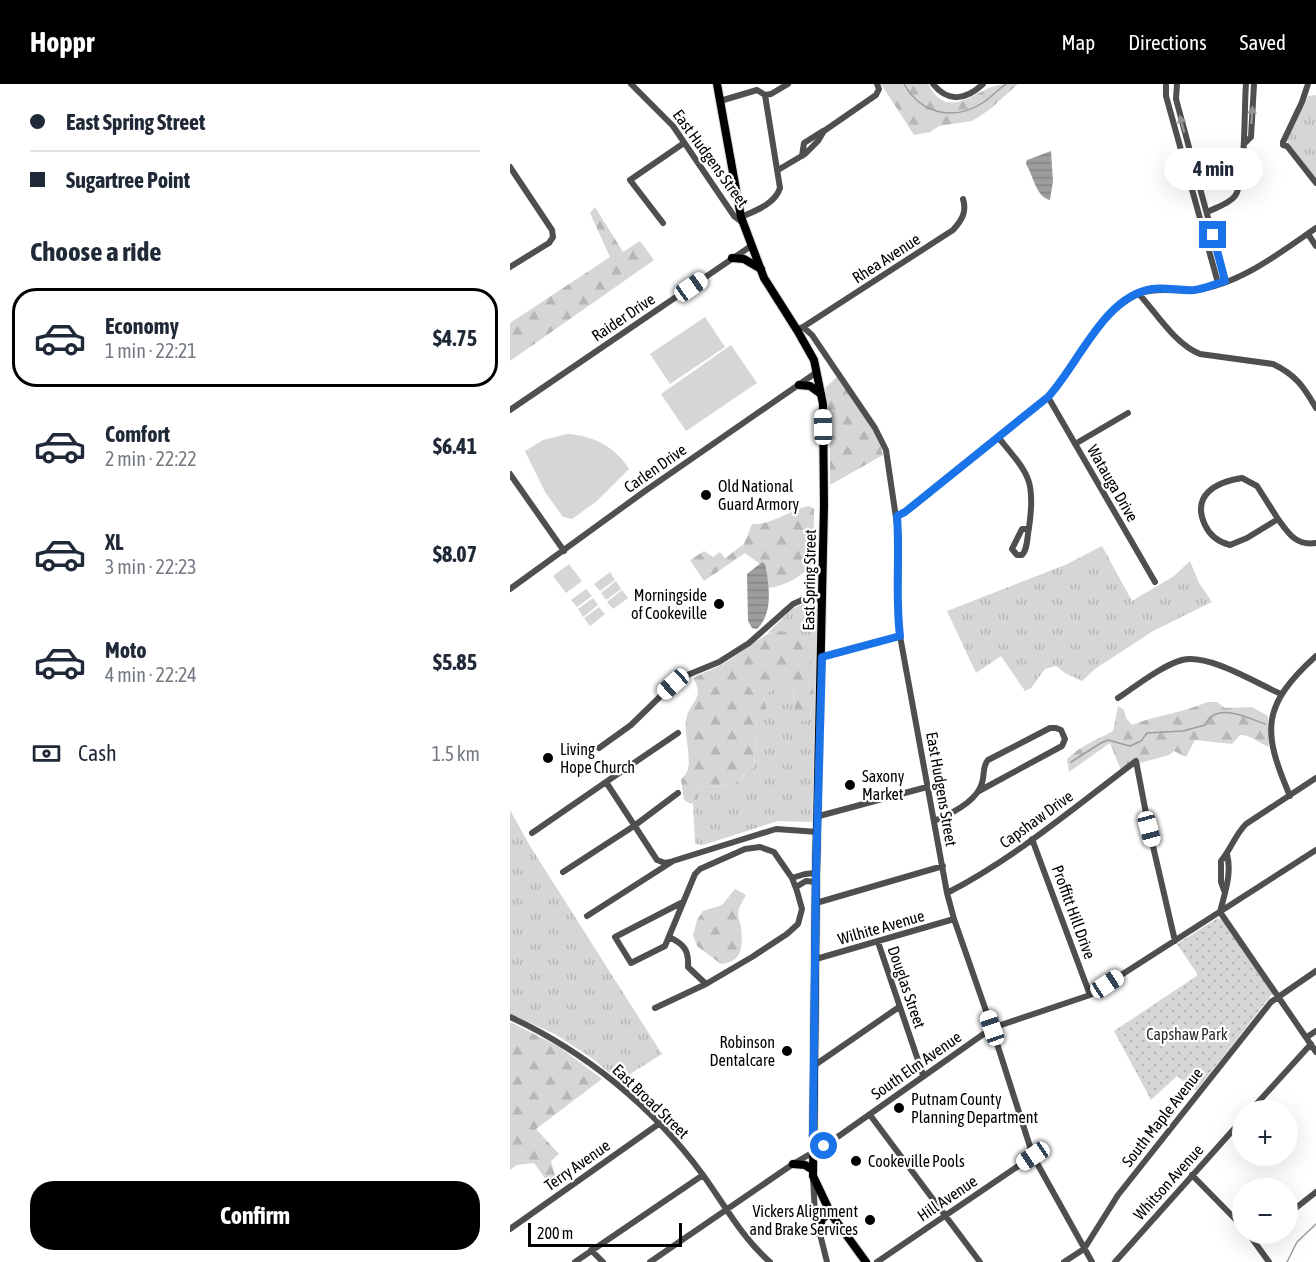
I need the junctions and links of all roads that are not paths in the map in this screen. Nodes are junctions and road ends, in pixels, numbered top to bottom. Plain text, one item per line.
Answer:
1 (632, 84) edge
2 (717, 84) edge
3 (788, 84) edge
4 (877, 84) edge
5 (933, 84) edge
6 (983, 84) edge
7 (1166, 84) edge
8 (1177, 84) edge
9 (1246, 84) edge
10 (1254, 84) edge
11 (1308, 84) edge
12 (765, 95) junction
13 (720, 102) junction
14 (684, 143) junction
15 (1244, 144) junction
16 (510, 167) edge
17 (778, 170) junction
18 (1316, 183) edge
19 (963, 199) dead end
20 (1207, 212) junction
21 (742, 219) junction
22 (663, 223) dead end
23 (1316, 228) edge
24 (1308, 234) junction
25 (750, 246) junction
26 (1316, 246) edge
27 (732, 258) junction
28 (510, 267) edge
29 (760, 269) junction
30 (1225, 281) junction
31 (1218, 284) junction
32 (1139, 294) junction
33 (800, 328) junction
34 (817, 372) junction
35 (799, 385) junction
36 (821, 394) junction
37 (1048, 397) junction
38 (1316, 408) edge
39 (510, 410) edge
40 (1128, 413) dead end
41 (998, 437) junction
42 (1075, 444) junction
43 (510, 474) edge
44 (897, 516) junction
45 (1278, 519) junction
46 (1028, 529) dead end
47 (1316, 543) edge
48 (564, 551) junction
49 (1155, 582) dead end
50 (510, 589) edge
51 (823, 599) junction
52 (900, 636) junction
53 (1316, 656) edge
54 (822, 657) junction
55 (1281, 694) junction
56 (1118, 698) dead end
57 (678, 733) dead end
58 (599, 748) dead end
59 (1316, 778) edge
60 (606, 782) junction
61 (927, 787) junction
62 (979, 791) junction
63 (678, 793) dead end
64 (1290, 796) junction
65 (819, 816) junction
66 (934, 821) junction
67 (634, 826) junction
68 (818, 832) junction
69 (532, 833) dead end
70 (1032, 839) junction
71 (1316, 850) edge
72 (673, 861) junction
73 (943, 866) junction
74 (563, 872) dead end
75 (792, 878) junction
76 (816, 878) junction
77 (795, 887) junction
78 (947, 893) junction
79 (683, 902) junction
80 (816, 903) junction
81 (1220, 912) junction
82 (586, 916) dead end
83 (954, 920) junction
84 (669, 937) junction
85 (1175, 941) junction
86 (878, 942) junction
87 (816, 959) junction
88 (1316, 971) edge
89 (706, 984) junction
90 (1090, 995) junction
91 (1279, 995) junction
92 (899, 1007) junction
93 (655, 1008) dead end
94 (510, 1017) edge
95 (992, 1028) junction
96 (1316, 1031) edge
97 (1307, 1036) junction
98 (1311, 1044) junction
99 (1316, 1052) edge
100 (815, 1065) junction
101 (923, 1075) junction
102 (1260, 1100) edge
103 (870, 1114) junction
104 (660, 1123) junction
105 (1232, 1131) edge
106 (813, 1136) junction
107 (829, 1143) junction
108 (813, 1152) junction
109 (1033, 1156) junction
110 (793, 1164) junction
111 (813, 1173) junction
112 (703, 1175) junction
113 (1192, 1175) junction
114 (1316, 1192) edge
115 (1298, 1206) edge
116 (726, 1209) junction
117 (830, 1212) junction
118 (944, 1216) junction
119 (1232, 1216) edge
120 (510, 1229) edge
121 (818, 1232) junction
122 (1257, 1244) edge
123 (1084, 1249) junction
124 (591, 1250) junction
125 (1265, 1260) edge
126 (575, 1262) edge
127 (603, 1262) edge
128 (650, 1262) edge
129 (770, 1262) edge
130 (827, 1262) edge
131 (866, 1262) edge
132 (877, 1262) edge
133 (980, 1262) edge
134 (1064, 1262) edge
135 (1092, 1262) edge
136 (1115, 1262) edge

1 - 14 street, East Hudgens Street
2 - 13 main road, East Spring Street
3 - 12 street
4 - 17 street
5 - 6 street
7 - 31 street
20 -> 8 street
9 - 15 street
15 -> 10 street
11 - 18 street
12 - 13 street
12 - 17 street
13 - 21 main road, East Spring Street
14 - 21 street, East Hudgens Street
14 - 22 street
15 - 20 street
16 - 28 street
17 - 21 street
19 - 33 street, Rhea Avenue
20 - 30 street
21 - 25 main road, East Spring Street
23 - 24 street
24 - 26 street
24 - 30 street
25 - 27 street, Raider Drive
25 - 29 main road, East Spring Street
27 - 29 main road
27 - 39 street, Raider Drive
29 - 33 main road, East Spring Street
30 - 31 street
31 - 32 street
32 - 37 street
32 - 38 street
33 - 34 main road, East Spring Street
33 - 44 street, East Hudgens Street
34 - 35 street, Carlen Drive
34 - 36 main road, East Spring Street
35 - 36 main road
35 - 48 street, Carlen Drive
36 - 51 main road, East Spring Street
37 - 41 street
37 - 42 street, Watauga Drive
40 - 42 street
41 - 44 street
41 - 46 street
42 - 49 street, Watauga Drive
43 - 48 street
44 - 52 street, East Hudgens Street
45 - 45 street
45 - 47 street
48 - 50 street, Carlen Drive
51 - 54 main road, East Spring Street
51 - 58 street
52 - 54 street
52 - 61 street, East Hudgens Street
53 - 55 street
54 - 65 main road, East Spring Street
55 - 56 street
55 - 64 street
57 - 60 street
59 - 64 street
60 - 67 street
60 - 69 street
61 - 65 street
61 - 66 street, East Hudgens Street
62 - 62 street
62 - 66 street
63 - 67 street
64 - 81 street
65 - 68 main road, East Spring Street
66 - 73 street, East Hudgens Street
67 - 72 street
67 - 74 street
68 - 72 street
68 - 76 main road, East Spring Street
70 - 78 street, Capshaw Drive
70 - 85 street, Capshaw Drive
70 - 90 street, Proffitt Hill Drive
71 - 81 street, South Elm Avenue
72 - 82 street
73 - 78 street, East Hudgens Street
73 - 80 street
75 - 76 street
75 - 77 street
75 - 79 street
76 - 77 street
76 - 80 main road, East Spring Street
77 - 89 street
78 - 83 street, East Hudgens Street
79 - 84 street
79 - 84 street
80 - 87 main road, East Spring Street
81 - 85 street, South Elm Avenue
81 - 91 street
83 - 86 street, Wilhite Avenue
83 - 95 street, East Hudgens Street
84 - 89 street
85 - 90 street, South Elm Avenue
86 - 87 street, Wilhite Avenue
86 - 92 street, Douglas Street
87 - 100 main road, East Spring Street
88 - 91 street, South Maple Avenue
89 - 93 street
90 - 95 street, South Elm Avenue
91 - 97 street
91 - 123 street, South Maple Avenue
92 - 100 street
92 - 101 street, Douglas Street
94 - 104 street, East Broad Street
95 - 101 street, South Elm Avenue
95 - 109 street, East Hudgens Street
96 - 97 street
97 - 98 street
98 - 99 street
98 - 102 street
100 - 106 main road, East Spring Street
101 - 103 street, South Elm Avenue
103 - 107 street, South Elm Avenue
103 - 118 street
104 - 112 street, East Broad Street
104 - 120 street, Terry Avenue
105 - 113 street, Whitson Avenue
106 - 107 main road
106 - 108 main road, East Spring Street
107 - 108 street, South Elm Avenue
108 - 110 street, South Elm Avenue
108 - 111 main road, East Spring Street
109 - 118 street, Hill Avenue
109 - 123 street, East Hudgens Street
110 - 111 main road
110 - 116 street, South Elm Avenue
111 - 117 main road, East Spring Street
111 - 121 street
112 - 116 street, East Broad Street
112 - 124 street
113 - 119 street
113 - 136 street, Whitson Avenue
114 - 115 street
116 - 128 street, South Elm Avenue
116 - 129 street, East Broad Street
117 - 121 main road
117 - 131 main road, East Spring Street
118 - 132 street, Hill Avenue
118 - 133 street
121 - 130 street
122 - 125 street
123 - 134 street, South Maple Avenue
123 - 135 street, East Hudgens Street
124 - 126 street
124 - 127 street

